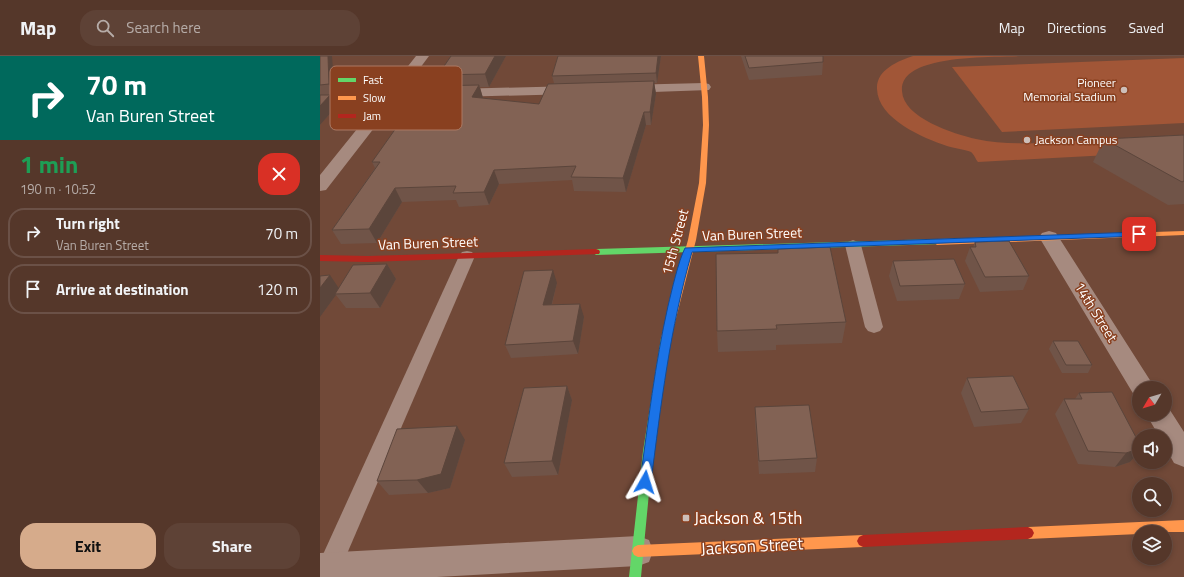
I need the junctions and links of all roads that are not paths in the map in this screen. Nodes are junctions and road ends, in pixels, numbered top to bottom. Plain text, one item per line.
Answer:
1 (423, 56) edge
2 (701, 56) edge
3 (415, 66) edge
4 (704, 87) junction
5 (610, 89) edge
6 (587, 90) edge
7 (462, 93) edge
8 (320, 102) edge
9 (330, 102) edge
10 (365, 130) edge
11 (320, 186) edge
12 (1184, 233) edge
13 (1049, 237) junction
14 (853, 245) junction
15 (688, 250) junction
16 (467, 256) junction
17 (320, 258) edge
18 (874, 327) dead end
19 (1139, 381) edge
20 (1163, 421) edge
21 (1184, 455) edge
22 (1184, 526) edge
23 (636, 564) edge
24 (324, 571) edge

1 - 3 street
2 - 4 street, 15th Street
4 - 5 street
4 - 15 street, 15th Street
6 - 7 street
8 - 9 street
10 - 11 street
12 - 13 street, Van Buren Street
13 - 14 street, Van Buren Street
13 - 19 street, 14th Street
14 - 15 street, Van Buren Street
14 - 18 lane
15 - 16 street, Van Buren Street
15 - 23 street, 15th Street
16 - 17 street, Van Buren Street
16 - 24 lane
20 - 21 street
22 - 23 street, Jackson Street
23 - 24 street, Jackson Street

